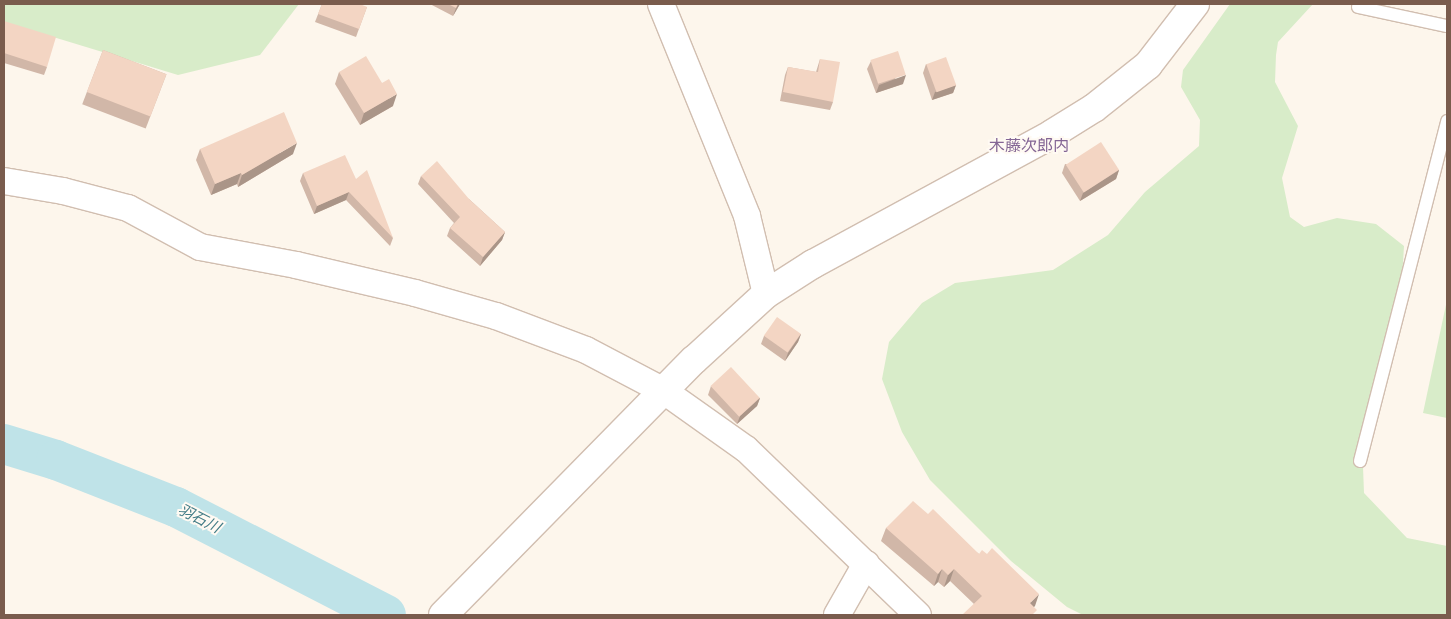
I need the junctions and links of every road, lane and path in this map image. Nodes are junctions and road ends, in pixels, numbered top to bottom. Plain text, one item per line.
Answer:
1 (661, 4) edge
2 (1195, 4) edge
3 (1358, 7) dead end
4 (1447, 26) edge
5 (1447, 120) edge
6 (4, 181) edge
7 (766, 294) junction
8 (664, 391) junction
9 (1360, 461) dead end
10 (866, 564) junction
11 (443, 615) edge
12 (836, 615) edge
13 (918, 615) edge

1 - 7 street
2 - 7 street
3 - 4 lane
5 - 9 lane
6 - 8 street
7 - 8 street
8 - 10 street
8 - 11 street
10 - 12 street
10 - 13 street

